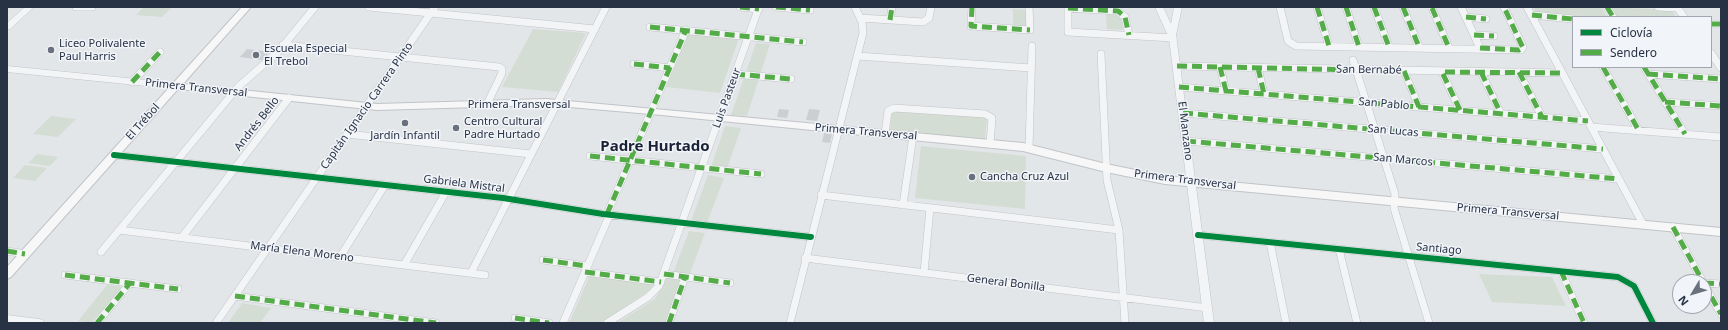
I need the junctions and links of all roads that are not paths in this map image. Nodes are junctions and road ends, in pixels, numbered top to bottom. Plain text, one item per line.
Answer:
1 (30, 7) edge
2 (76, 7) edge
3 (92, 7) edge
4 (247, 7) edge
5 (315, 7) edge
6 (369, 7) edge
7 (435, 7) edge
8 (606, 7) edge
9 (740, 7) edge
10 (776, 7) edge
11 (855, 7) edge
12 (892, 7) edge
13 (930, 7) edge
14 (972, 7) edge
15 (1029, 7) edge
16 (1280, 7) edge
17 (1317, 7) edge
18 (1346, 7) edge
19 (1374, 7) edge
20 (1403, 7) edge
21 (1461, 7) edge
22 (1504, 7) edge
23 (1527, 7) edge
24 (1607, 7) edge
25 (1658, 7) edge
26 (759, 8) edge
27 (1068, 8) edge
28 (1432, 8) dead end
29 (1677, 8) edge
30 (811, 9) edge
31 (1161, 10) edge
32 (1176, 10) edge
33 (431, 13) junction
34 (1532, 15) junction
35 (1612, 16) edge
36 (1683, 16) edge
37 (808, 17) dead end
38 (1466, 17) junction
39 (860, 18) junction
40 (1572, 18) edge
41 (1486, 19) dead end
42 (890, 20) junction
43 (7, 27) edge
44 (650, 27) dead end
45 (595, 29) junction
46 (686, 30) junction
47 (1474, 35) junction
48 (749, 36) junction
49 (1129, 36) junction
50 (1173, 36) junction
51 (1494, 36) dead end
52 (803, 42) dead end
53 (283, 45) junction
54 (1032, 46) dead end
55 (1329, 46) junction
56 (1359, 46) junction
57 (1389, 47) junction
58 (1419, 47) junction
59 (1449, 48) junction
60 (1480, 48) junction
61 (160, 52) dead end
62 (1101, 54) dead end
63 (1712, 54) edge
64 (857, 56) junction
65 (401, 57) junction
66 (1353, 60) dead end
67 (634, 64) dead end
68 (1177, 66) junction
69 (1220, 67) junction
70 (670, 68) junction
71 (1031, 68) junction
72 (1258, 68) junction
73 (1604, 68) edge
74 (1645, 68) edge
75 (1721, 68) edge
76 (7, 69) edge
77 (1356, 70) junction
78 (1404, 71) junction
79 (1442, 72) junction
80 (1481, 72) junction
81 (1519, 72) junction
82 (1562, 73) junction
83 (735, 74) junction
84 (1648, 74) junction
85 (791, 79) dead end
86 (1721, 79) edge
87 (132, 82) junction
88 (176, 86) junction
89 (1179, 87) junction
90 (1226, 91) junction
91 (233, 92) junction
92 (1264, 94) junction
93 (289, 98) junction
94 (1366, 102) junction
95 (1666, 102) junction
96 (557, 103) junction
97 (487, 104) junction
98 (366, 106) junction
99 (1721, 106) edge
100 (1419, 107) junction
101 (1460, 110) junction
102 (651, 111) junction
103 (1182, 113) junction
104 (1501, 114) junction
105 (1542, 117) junction
106 (720, 118) junction
107 (1590, 124) junction
108 (838, 129) junction
109 (1375, 129) junction
110 (1639, 131) junction
111 (347, 134) junction
112 (884, 134) junction
113 (1686, 134) junction
114 (913, 136) junction
115 (1721, 137) edge
116 (1186, 141) junction
117 (990, 144) junction
118 (1029, 148) junction
119 (1603, 149) junction
120 (531, 154) junction
121 (114, 155) junction
122 (590, 156) dead end
123 (1384, 159) junction
124 (630, 160) junction
125 (175, 162) junction
126 (235, 168) junction
127 (702, 168) junction
128 (1106, 168) junction
129 (761, 174) dead end
130 (317, 178) junction
131 (1619, 179) junction
132 (1191, 182) junction
133 (385, 185) junction
134 (446, 192) junction
135 (821, 195) junction
136 (508, 199) junction
137 (1395, 201) junction
138 (903, 205) junction
139 (930, 208) junction
140 (608, 214) junction
141 (683, 222) junction
142 (1643, 224) junction
143 (1673, 227) junction
144 (119, 230) junction
145 (1119, 230) junction
146 (1721, 232) edge
147 (1198, 235) junction
148 (182, 237) junction
149 (811, 237) junction
150 (1270, 242) junction
151 (269, 248) junction
152 (1339, 249) junction
153 (7, 251) edge
154 (101, 252) dead end
155 (25, 254) junction
156 (1409, 256) junction
157 (340, 257) junction
158 (805, 258) junction
159 (543, 260) dead end
160 (404, 265) junction
161 (586, 269) junction
162 (1561, 271) junction
163 (924, 273) junction
164 (7, 274) edge
165 (471, 274) junction
166 (1699, 274) edge
167 (65, 275) dead end
168 (485, 275) dead end
169 (685, 277) junction
170 (662, 278) junction
171 (130, 283) junction
172 (730, 283) dead end
173 (178, 289) dead end
174 (235, 296) junction
175 (1124, 298) junction
176 (1712, 298) edge
177 (1208, 308) junction
178 (1721, 314) edge
179 (515, 318) dead end
180 (7, 319) edge
181 (392, 320) edge
182 (33, 323) edge
183 (97, 323) edge
184 (216, 323) edge
185 (436, 323) edge
186 (550, 323) edge
187 (563, 323) edge
188 (606, 323) edge
189 (669, 323) edge
190 (790, 323) edge
191 (1125, 323) edge
192 (1210, 323) edge
193 (1286, 323) edge
194 (1357, 323) edge
195 (1429, 323) edge
196 (1584, 323) edge
197 (1653, 323) edge

1 - 43 street
2 - 3 street
4 - 88 main road, El Trébol
5 - 53 street
6 - 33 street
7 - 33 street, Capitán Ignacio Carrera Pinto
8 - 45 street
9 - 26 street
10 - 30 street
11 - 39 street
12 - 42 street
13 - 42 street
14 - 15 street
16 - 55 street
17 - 55 street
18 - 56 street
19 - 57 street
20 - 58 street
21 - 38 street
22 - 60 street
23 - 34 street
24 - 35 street
25 - 29 street
26 - 48 street, Luis Pasteur
27 - 49 street
27 - 49 street
28 - 59 street
29 - 36 street
30 - 37 street
31 - 32 street
31 - 50 street, El Manzano
32 - 50 street, El Manzano
33 - 45 street
33 - 65 street, Capitán Ignacio Carrera Pinto
34 - 40 street
34 - 82 street
38 - 41 street
38 - 47 street
39 - 42 street
39 - 64 street
44 - 46 street
45 - 96 street
46 - 48 street
46 - 70 street
47 - 51 street
47 - 60 street
48 - 52 street
48 - 83 street, Luis Pasteur
49 - 50 street
50 - 68 street, El Manzano
53 - 65 street
53 - 91 street
54 - 71 street
55 - 56 street
56 - 57 street
57 - 58 street
58 - 59 street
59 - 60 street
61 - 87 street
62 - 128 street
63 - 75 street
64 - 71 street
64 - 108 street
65 - 97 street
65 - 98 street, Capitán Ignacio Carrera Pinto
66 - 77 street
67 - 70 street
68 - 69 street, San Bernabé
68 - 89 street, El Manzano
69 - 72 street, San Bernabé
69 - 90 street
70 - 102 street
71 - 118 street
72 - 77 street, San Bernabé
72 - 92 street
73 - 110 street
74 - 84 street
76 - 87 street, Primera Transversal
77 - 78 street, San Bernabé
77 - 94 street
78 - 79 street, San Bernabé
78 - 100 street
79 - 80 street, San Bernabé
79 - 101 street
80 - 81 street, San Bernabé
80 - 104 street
81 - 82 street, San Bernabé
81 - 105 street
82 - 107 street
83 - 85 street
83 - 106 street, Luis Pasteur
84 - 86 street
84 - 95 street
87 - 88 street, Primera Transversal
88 - 91 main road, Primera Transversal
88 - 121 main road, El Trébol
89 - 90 street, San Pablo
89 - 103 street, El Manzano
90 - 92 street, San Pablo
91 - 93 main road, Primera Transversal
91 - 125 street
92 - 94 street, San Pablo
93 - 98 main road, Primera Transversal
93 - 126 street, Andrés Bello
94 - 100 street, San Pablo
94 - 109 street
95 - 99 street
95 - 113 street
96 - 97 main road, Primera Transversal
96 - 102 main road, Primera Transversal
96 - 120 street
97 - 98 main road, Primera Transversal
98 - 111 street, Capitán Ignacio Carrera Pinto
100 - 101 street, San Pablo
101 - 104 street, San Pablo
102 - 106 main road, Primera Transversal
102 - 124 street
103 - 109 street, San Lucas
103 - 116 street, El Manzano
104 - 105 street, San Pablo
105 - 107 street, San Pablo
106 - 108 main road, Primera Transversal
106 - 127 street, Luis Pasteur
107 - 110 street, San Pablo
107 - 119 street
108 - 112 main road, Primera Transversal
108 - 135 street
109 - 119 street, San Lucas
109 - 123 street
110 - 113 street, San Pablo
111 - 120 street
111 - 130 street, Capitán Ignacio Carrera Pinto
112 - 114 main road, Primera Transversal
112 - 117 street
113 - 115 street, San Pablo
114 - 117 main road, Primera Transversal
114 - 138 street
116 - 123 street, San Marcos
116 - 132 street, El Manzano
117 - 118 main road, Primera Transversal
118 - 128 main road, Primera Transversal
119 - 131 street
120 - 136 street
121 - 125 street, Gabriela Mistral
121 - 155 main road, El Trébol
122 - 124 street
123 - 131 street, San Marcos
123 - 137 street
124 - 127 street
124 - 140 street
125 - 126 street, Gabriela Mistral
125 - 144 street
126 - 130 street, Gabriela Mistral
126 - 148 street, Andrés Bello
127 - 129 street
127 - 141 street, Luis Pasteur
128 - 132 main road, Primera Transversal
128 - 145 street
130 - 133 street, Gabriela Mistral
130 - 151 street, Capitán Ignacio Carrera Pinto
131 - 142 street
132 - 137 main road, Primera Transversal
132 - 147 street, El Manzano
133 - 134 street, Gabriela Mistral
133 - 157 street
134 - 136 street, Gabriela Mistral
134 - 160 street
135 - 138 street
135 - 149 street
136 - 140 street, Gabriela Mistral
136 - 165 street
137 - 142 main road, Primera Transversal
137 - 156 street
138 - 139 street
139 - 145 street
139 - 163 street
140 - 141 street, Gabriela Mistral
140 - 161 street
141 - 149 street, Gabriela Mistral
141 - 170 street, Luis Pasteur
142 - 143 main road, Primera Transversal
143 - 146 main road, Primera Transversal
143 - 166 street
144 - 148 street, María Elena Moreno
144 - 154 street
145 - 175 street
147 - 150 street, Santiago
147 - 177 street, El Manzano
148 - 151 street, María Elena Moreno
149 - 158 street
150 - 152 street, Santiago
150 - 193 street
151 - 157 street, María Elena Moreno
151 - 174 street, Capitán Ignacio Carrera Pinto
152 - 156 street, Santiago
152 - 194 street
153 - 155 street
155 - 164 main road, El Trébol
156 - 162 street, Santiago
156 - 195 street
157 - 160 street, María Elena Moreno
158 - 163 street, General Bonilla
158 - 190 street
159 - 161 street
160 - 165 street, María Elena Moreno
161 - 170 street
161 - 187 street
162 - 196 street
162 - 197 street, Santiago
163 - 175 street, General Bonilla
165 - 168 street, María Elena Moreno
167 - 171 street
169 - 170 street
169 - 172 street
169 - 189 street
170 - 188 street, Luis Pasteur
171 - 173 street
171 - 183 street
174 - 181 street
174 - 184 street, Capitán Ignacio Carrera Pinto
175 - 177 street, General Bonilla
175 - 191 street
176 - 178 street
177 - 192 street, El Manzano
179 - 186 street
180 - 182 street
181 - 185 street

